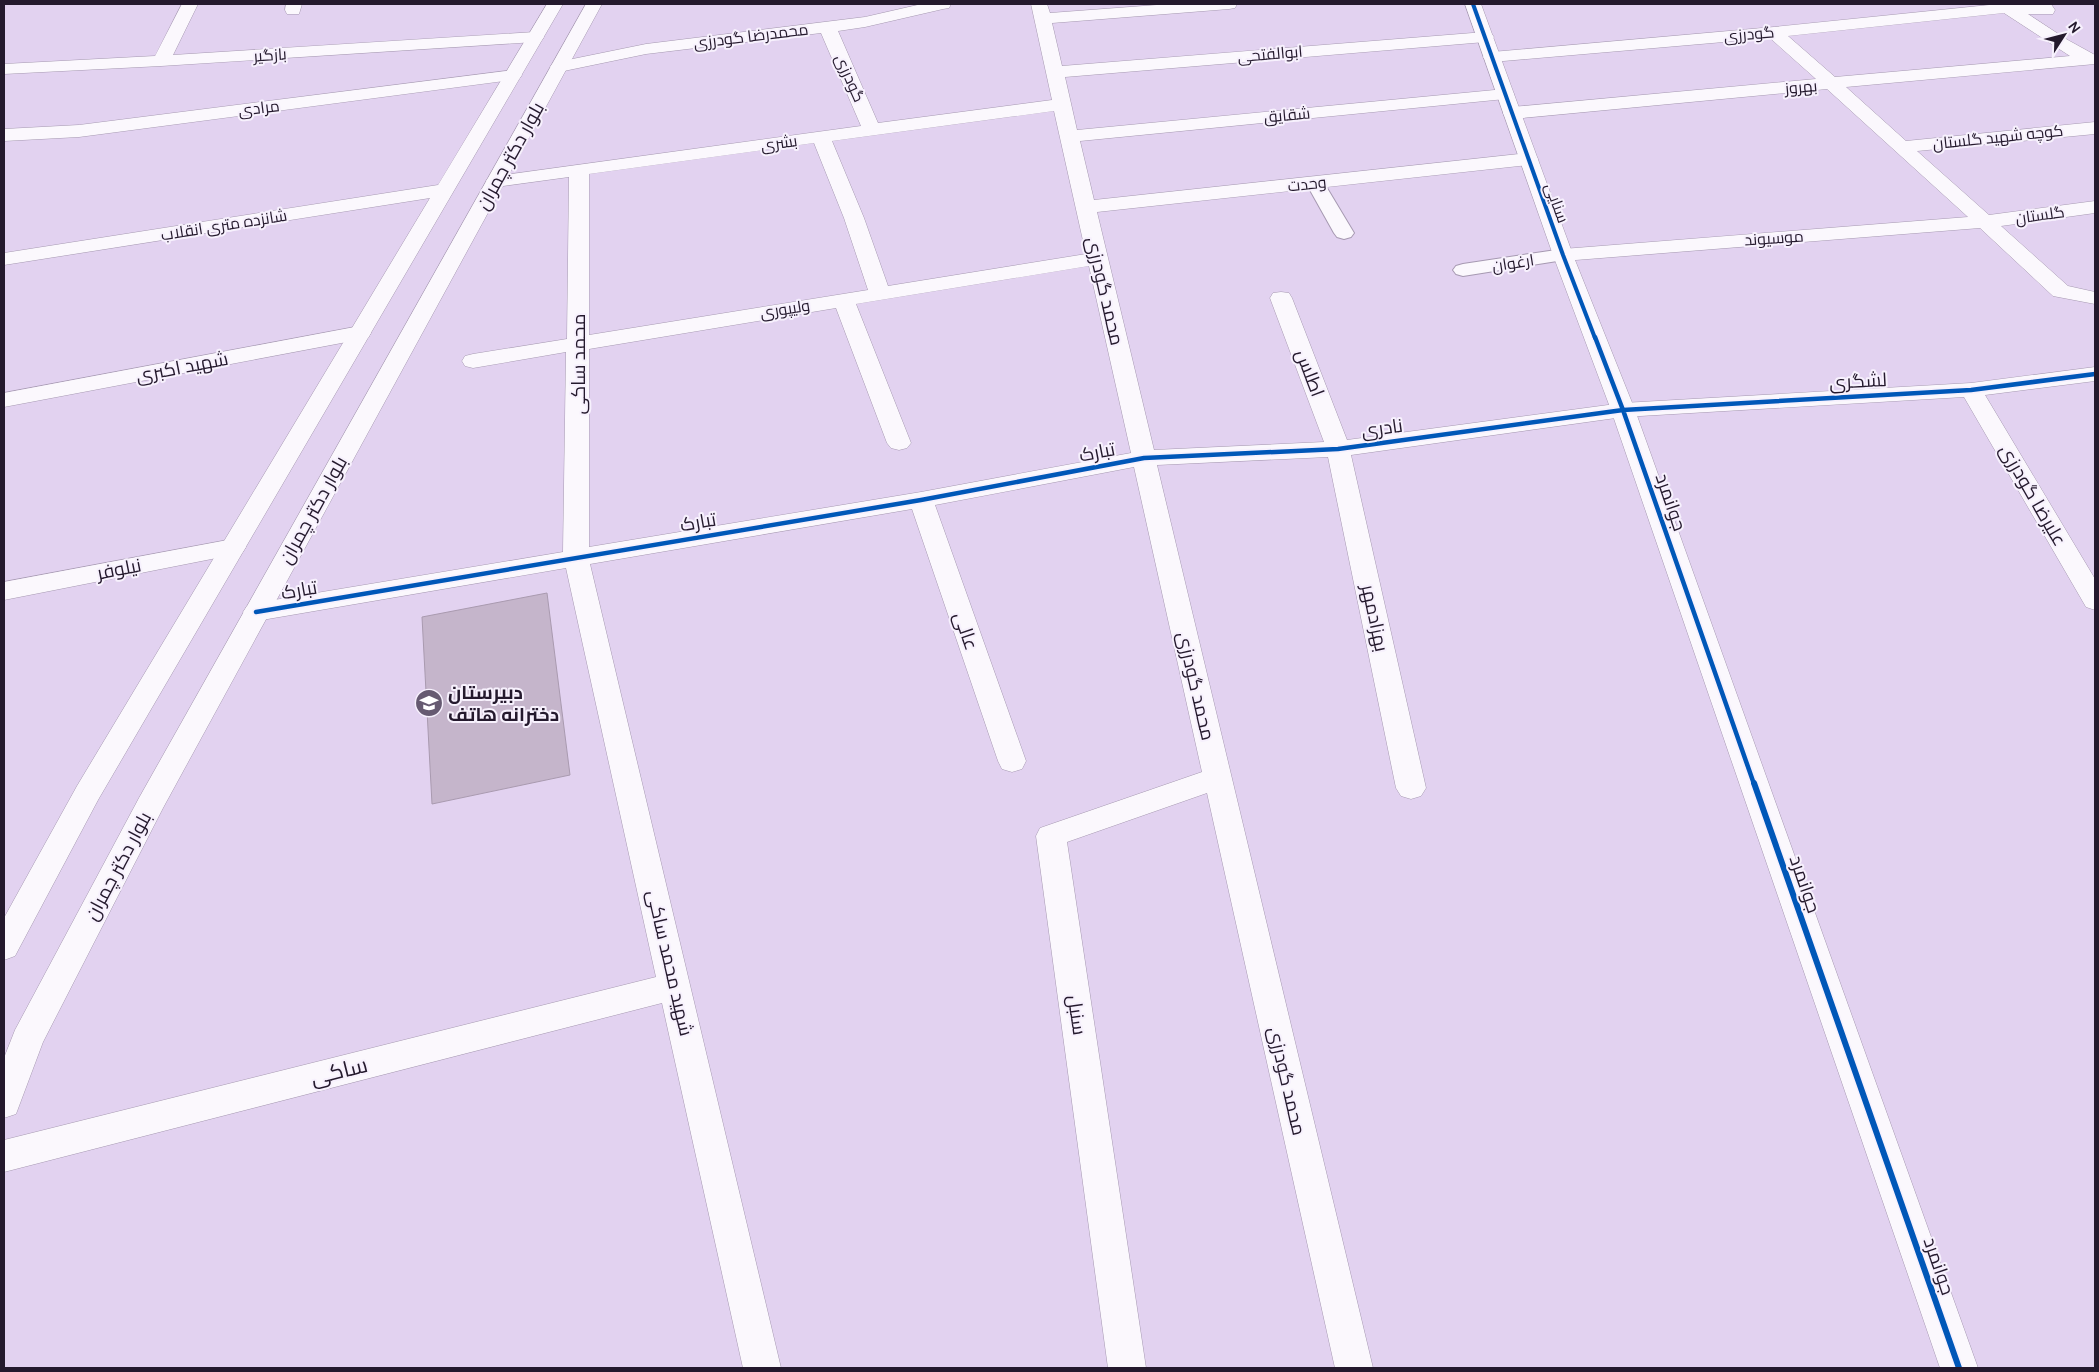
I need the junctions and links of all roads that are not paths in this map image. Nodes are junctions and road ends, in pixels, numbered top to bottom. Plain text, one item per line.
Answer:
1 (190, 4) edge
2 (555, 4) edge
3 (594, 4) edge
4 (943, 4) edge
5 (1229, 4) edge
6 (1473, 4) edge
7 (2042, 4) edge
8 (2007, 8) junction
9 (1041, 12) edge
10 (827, 26) junction
11 (1774, 32) junction
12 (535, 37) junction
13 (1485, 37) junction
14 (1492, 57) junction
15 (2092, 60) edge
16 (161, 61) junction
17 (559, 67) junction
18 (4, 69) edge
19 (1055, 72) junction
20 (513, 76) junction
21 (1832, 84) junction
22 (1063, 104) junction
23 (1508, 104) junction
24 (2095, 128) edge
25 (872, 130) junction
26 (4, 135) edge
27 (1070, 136) junction
28 (821, 137) junction
29 (1902, 147) junction
30 (1528, 159) junction
31 (579, 170) junction
32 (496, 181) junction
33 (1315, 183) junction
34 (445, 190) junction
35 (1086, 206) junction
36 (2095, 207) edge
37 (1985, 222) junction
38 (1344, 233) dead end
39 (1563, 255) junction
40 (1098, 258) junction
41 (4, 259) edge
42 (1463, 270) dead end
43 (880, 294) junction
44 (1281, 298) dead end
45 (2095, 298) edge
46 (843, 300) junction
47 (360, 333) junction
48 (578, 343) junction
49 (473, 361) dead end
50 (2095, 374) edge
51 (1971, 390) junction
52 (4, 400) edge
53 (1623, 410) junction
54 (899, 443) dead end
55 (1338, 449) junction
56 (1144, 458) junction
57 (921, 500) junction
58 (233, 547) junction
59 (576, 558) junction
60 (4, 591) edge
61 (2095, 601) edge
62 (256, 612) junction
63 (1012, 761) dead end
64 (1218, 778) junction
65 (1411, 788) dead end
66 (6, 939) edge
67 (675, 986) junction
68 (4, 1104) edge
69 (4, 1156) edge
70 (762, 1368) edge
71 (1127, 1368) edge
72 (1354, 1368) edge
73 (1959, 1368) edge

1 - 16 street
2 - 12 street, بلوار دکتر چمران
3 - 17 street, بلوار دکتر چمران
4 - 10 street, محمدرضا گودرزی
5 - 9 street
6 - 13 street, سنایی
7 - 8 street, گودرزی
8 - 11 street, گودرزی
8 - 15 street
9 - 19 street, محمد گودرزی
10 - 17 street, محمدرضا گودرزی
10 - 25 street, گودرزی
11 - 14 street, گودرزی
11 - 21 street
12 - 16 street, بازگیر
12 - 20 street, بلوار دکتر چمران
13 - 14 street, سنایی
13 - 19 street, ابوالفتحی
14 - 23 street, سنایی
15 - 21 street, بهروز
16 - 18 street, بازگیر
17 - 32 street, بلوار دکتر چمران
19 - 22 street, محمد گودرزی
20 - 26 street, مرادی
20 - 34 street, بلوار دکتر چمران
21 - 23 street, بهروز
21 - 29 street
22 - 25 street, بشری
22 - 27 street, محمد گودرزی
23 - 27 street, شقایق
23 - 30 street, سنایی
24 - 29 street, کوچه شهید گلستان
25 - 28 street, بشری
27 - 35 street, محمد گودرزی
28 - 31 street, بشری
28 - 43 street
29 - 37 street
30 - 33 street, وحدت
30 - 39 street, سنایی
31 - 32 street, بشری
31 - 48 street, محمد ساکی
32 - 62 street, بلوار دکتر چمران
33 - 35 street, وحدت
33 - 38 lane
34 - 41 street, شانزده متری انقلاب
34 - 47 street, بلوار دکتر چمران
35 - 40 street, محمد گودرزی
36 - 37 street, گلستان
37 - 39 street, موسیوند
37 - 45 street
39 - 42 lane, ارغوان
39 - 53 street, سنایی
40 - 43 street, ولیپوری
40 - 56 street, محمد گودرزی
43 - 46 street, ولیپوری
44 - 55 street, اطلس
46 - 48 street, ولیپوری
46 - 54 street
47 - 52 street, شهید اکبری
47 - 58 street, بلوار دکتر چمران
48 - 49 street, ولیپوری
48 - 59 street, محمد ساکی
50 - 51 street, لشگری
51 - 53 street, لشگری
51 - 61 street, علیرضا گودرزی
53 - 55 street, نادری
53 - 73 street, جوانمرد
55 - 56 street, نادری
55 - 65 street, بهزادمهر
56 - 57 street, تبارک
56 - 64 street, محمد گودرزی
57 - 59 street, تبارک
57 - 63 street, عالی
58 - 60 street, نیلوفر
58 - 66 street, بلوار دکتر چمران
59 - 62 street, تبارک
59 - 67 street, شهید محمد ساکی
62 - 68 street, بلوار دکتر چمران
64 - 71 street, سنبل
64 - 72 street, محمد گودرزی
67 - 69 street, ساکی
67 - 70 street, شهید محمد ساکی

